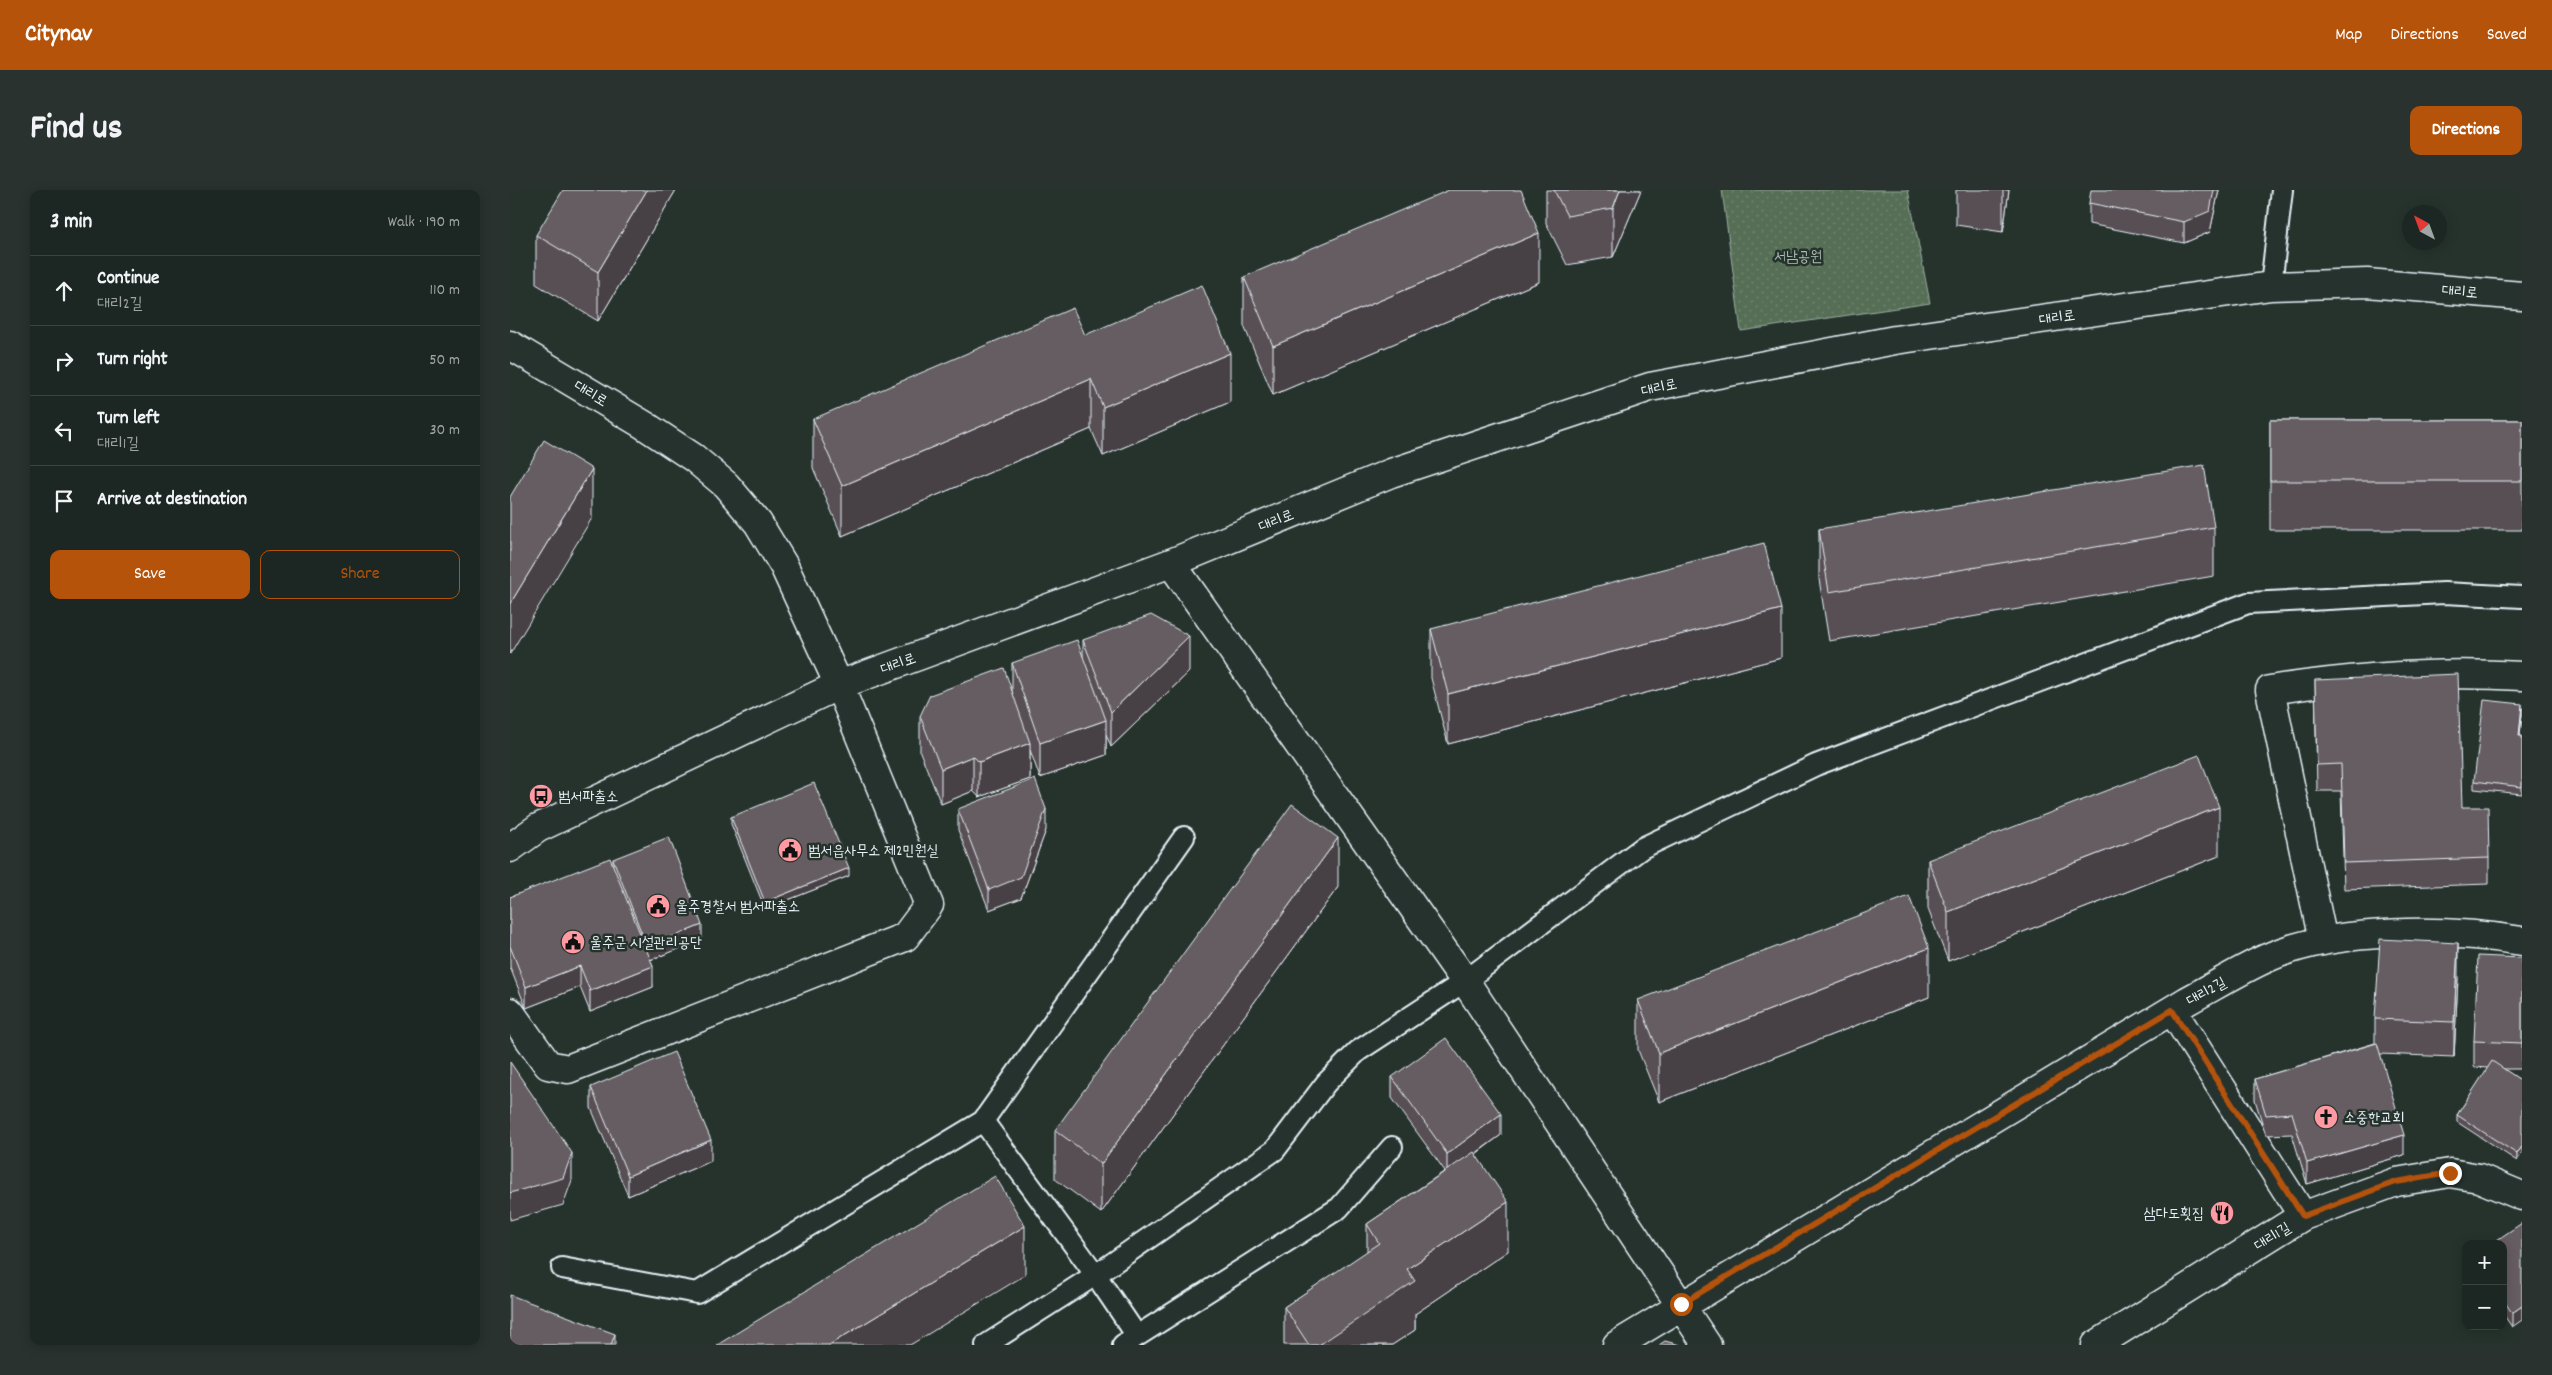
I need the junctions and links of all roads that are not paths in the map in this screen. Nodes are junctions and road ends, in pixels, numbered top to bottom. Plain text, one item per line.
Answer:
1 (2282, 190) edge
2 (2271, 286) junction
3 (2522, 296) edge
4 (510, 345) edge
5 (1171, 563) junction
6 (2522, 597) edge
7 (2522, 676) edge
8 (839, 685) junction
9 (1184, 837) dead end
10 (510, 848) edge
11 (2323, 941) junction
12 (2522, 941) edge
13 (1465, 981) junction
14 (2172, 1010) junction
15 (510, 1012) edge
16 (983, 1121) junction
17 (1392, 1147) dead end
18 (2522, 1196) edge
19 (2303, 1216) junction
20 (562, 1268) dead end
21 (1095, 1274) junction
22 (1681, 1304) junction
23 (1130, 1340) edge
24 (986, 1345) edge
25 (1617, 1345) edge
26 (1707, 1345) edge
27 (2096, 1345) edge

1 - 2 lane
2 - 3 street, 대리로
2 - 5 street, 대리로
4 - 8 street, 대리로
5 - 8 street, 대리로
5 - 13 street
6 - 13 lane
7 - 11 street
8 - 10 street, 대리로
8 - 15 street
9 - 16 lane
11 - 12 street, 대리2길
11 - 14 street, 대리2길
13 - 21 lane
13 - 22 street
14 - 19 street
14 - 22 street, 대리2길
16 - 20 lane
16 - 21 lane
17 - 23 lane
18 - 19 street, 대리1길
19 - 27 street, 대리1길
21 - 23 lane
21 - 24 lane
22 - 25 street, 대리2길
22 - 26 street

